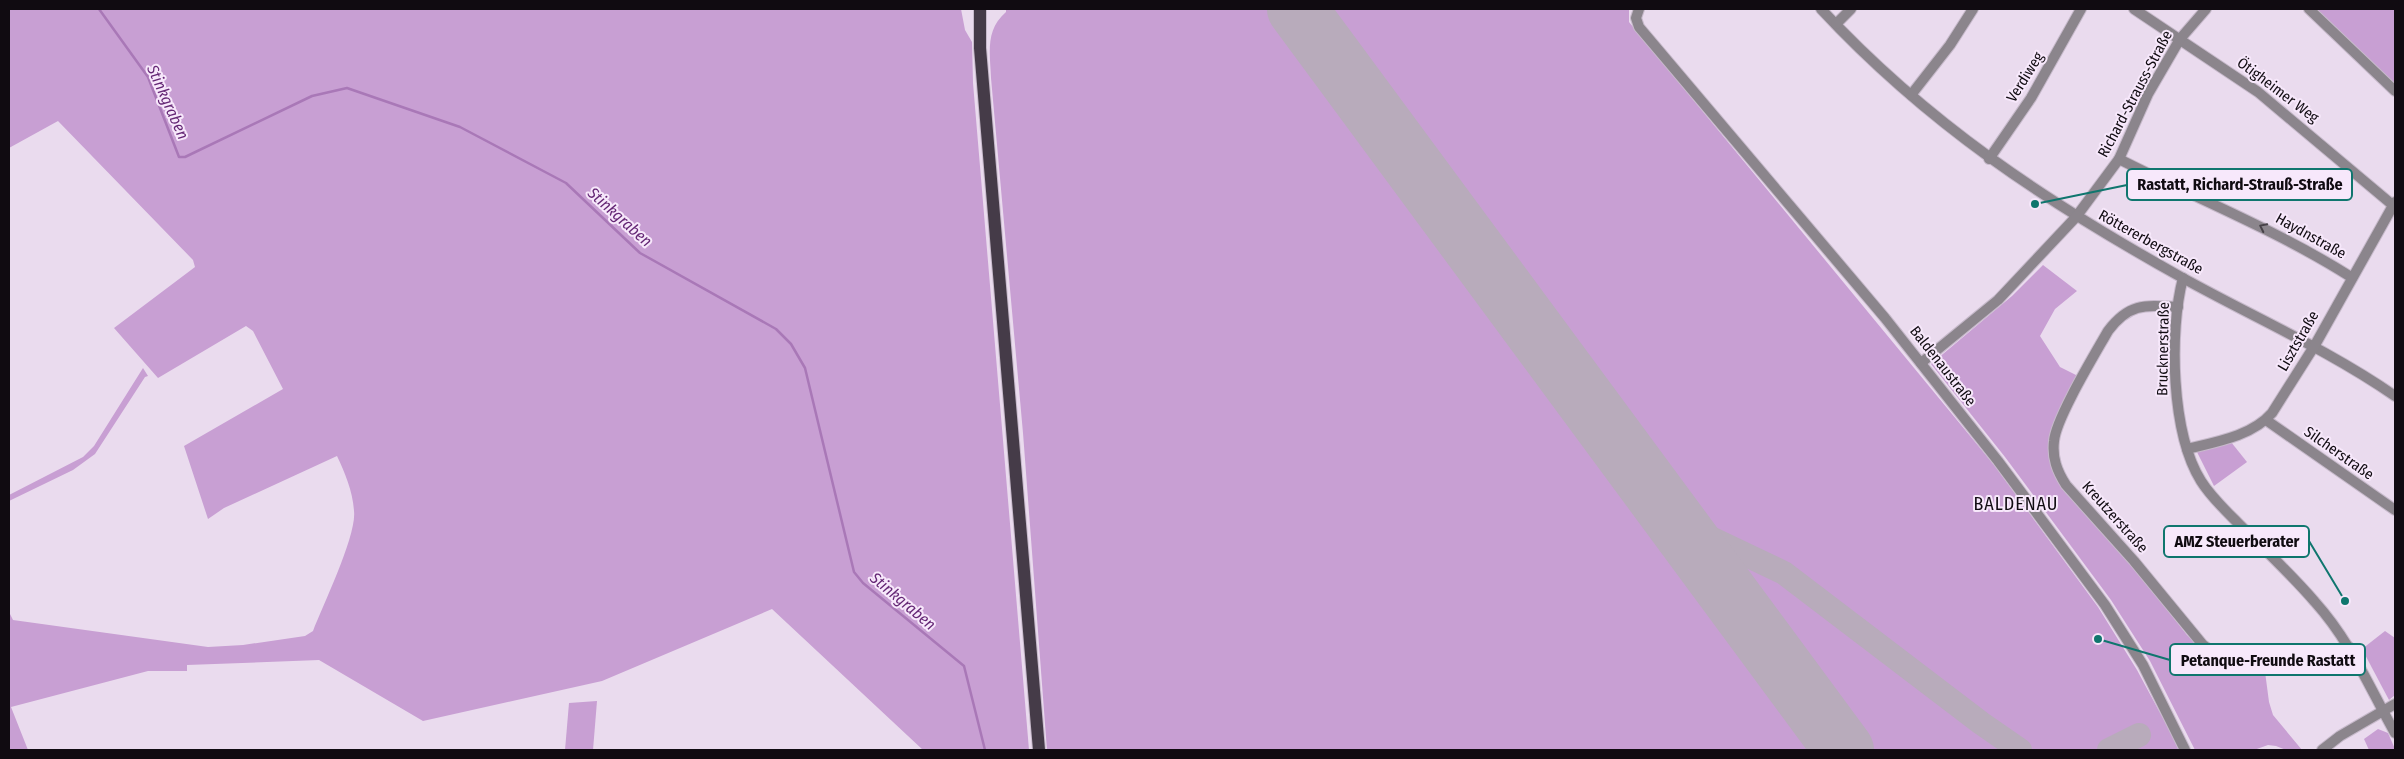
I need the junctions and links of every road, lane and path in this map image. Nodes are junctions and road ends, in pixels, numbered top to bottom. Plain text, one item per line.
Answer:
1 (980, 9) edge
2 (1639, 9) edge
3 (1821, 9) edge
4 (1851, 9) edge
5 (1973, 9) edge
6 (2081, 9) edge
7 (2134, 9) edge
8 (2206, 9) edge
9 (2309, 9) edge
10 (1836, 24) junction
11 (2180, 39) junction
12 (2395, 92) edge
13 (1911, 96) junction
14 (1989, 159) junction
15 (2119, 159) junction
16 (2395, 205) edge
17 (2076, 217) junction
18 (2351, 277) junction
19 (2183, 278) junction
20 (2178, 308) junction
21 (2315, 345) junction
22 (1921, 363) junction
23 (2395, 396) edge
24 (2266, 420) junction
25 (2188, 450) junction
26 (2395, 510) edge
27 (2349, 647) junction
28 (2395, 704) edge
29 (2383, 711) junction
30 (2395, 733) edge
31 (1039, 750) edge
32 (2185, 750) edge
33 (2322, 750) edge

1 - 31 main road
2 - 22 street, Baldenaustraße
3 - 10 street, Röttererbergstraße
4 - 10 street
5 - 13 street
6 - 14 street, Verdiweg
7 - 11 street, Ötigheimer Weg
8 - 11 street, Richard-Strauss-Straße
9 - 12 street
10 - 13 street, Röttererbergstraße
11 - 15 street, Richard-Strauss-Straße
11 - 16 street, Ötigheimer Weg
13 - 14 street, Röttererbergstraße
14 - 17 street, Röttererbergstraße
15 - 17 street, Richard-Strauss-Straße
18 -> 15 street, Haydnstraße
16 - 18 street, Lisztstraße
17 - 19 street, Röttererbergstraße
17 - 22 street, Richard-Strauss-Straße
18 - 21 street, Lisztstraße
19 - 20 street, Brucknerstraße
19 - 21 street, Röttererbergstraße
20 - 25 street, Brucknerstraße
20 - 27 street, Kreutzerstraße
21 - 23 street, Röttererbergstraße
21 - 24 street, Lisztstraße
22 - 32 street, Baldenaustraße
24 - 25 street
24 - 26 street, Silcherstraße
25 - 27 street, Brucknerstraße
27 - 29 street, Brucknerstraße
28 - 29 street
29 - 30 street, Brucknerstraße
29 - 33 street

